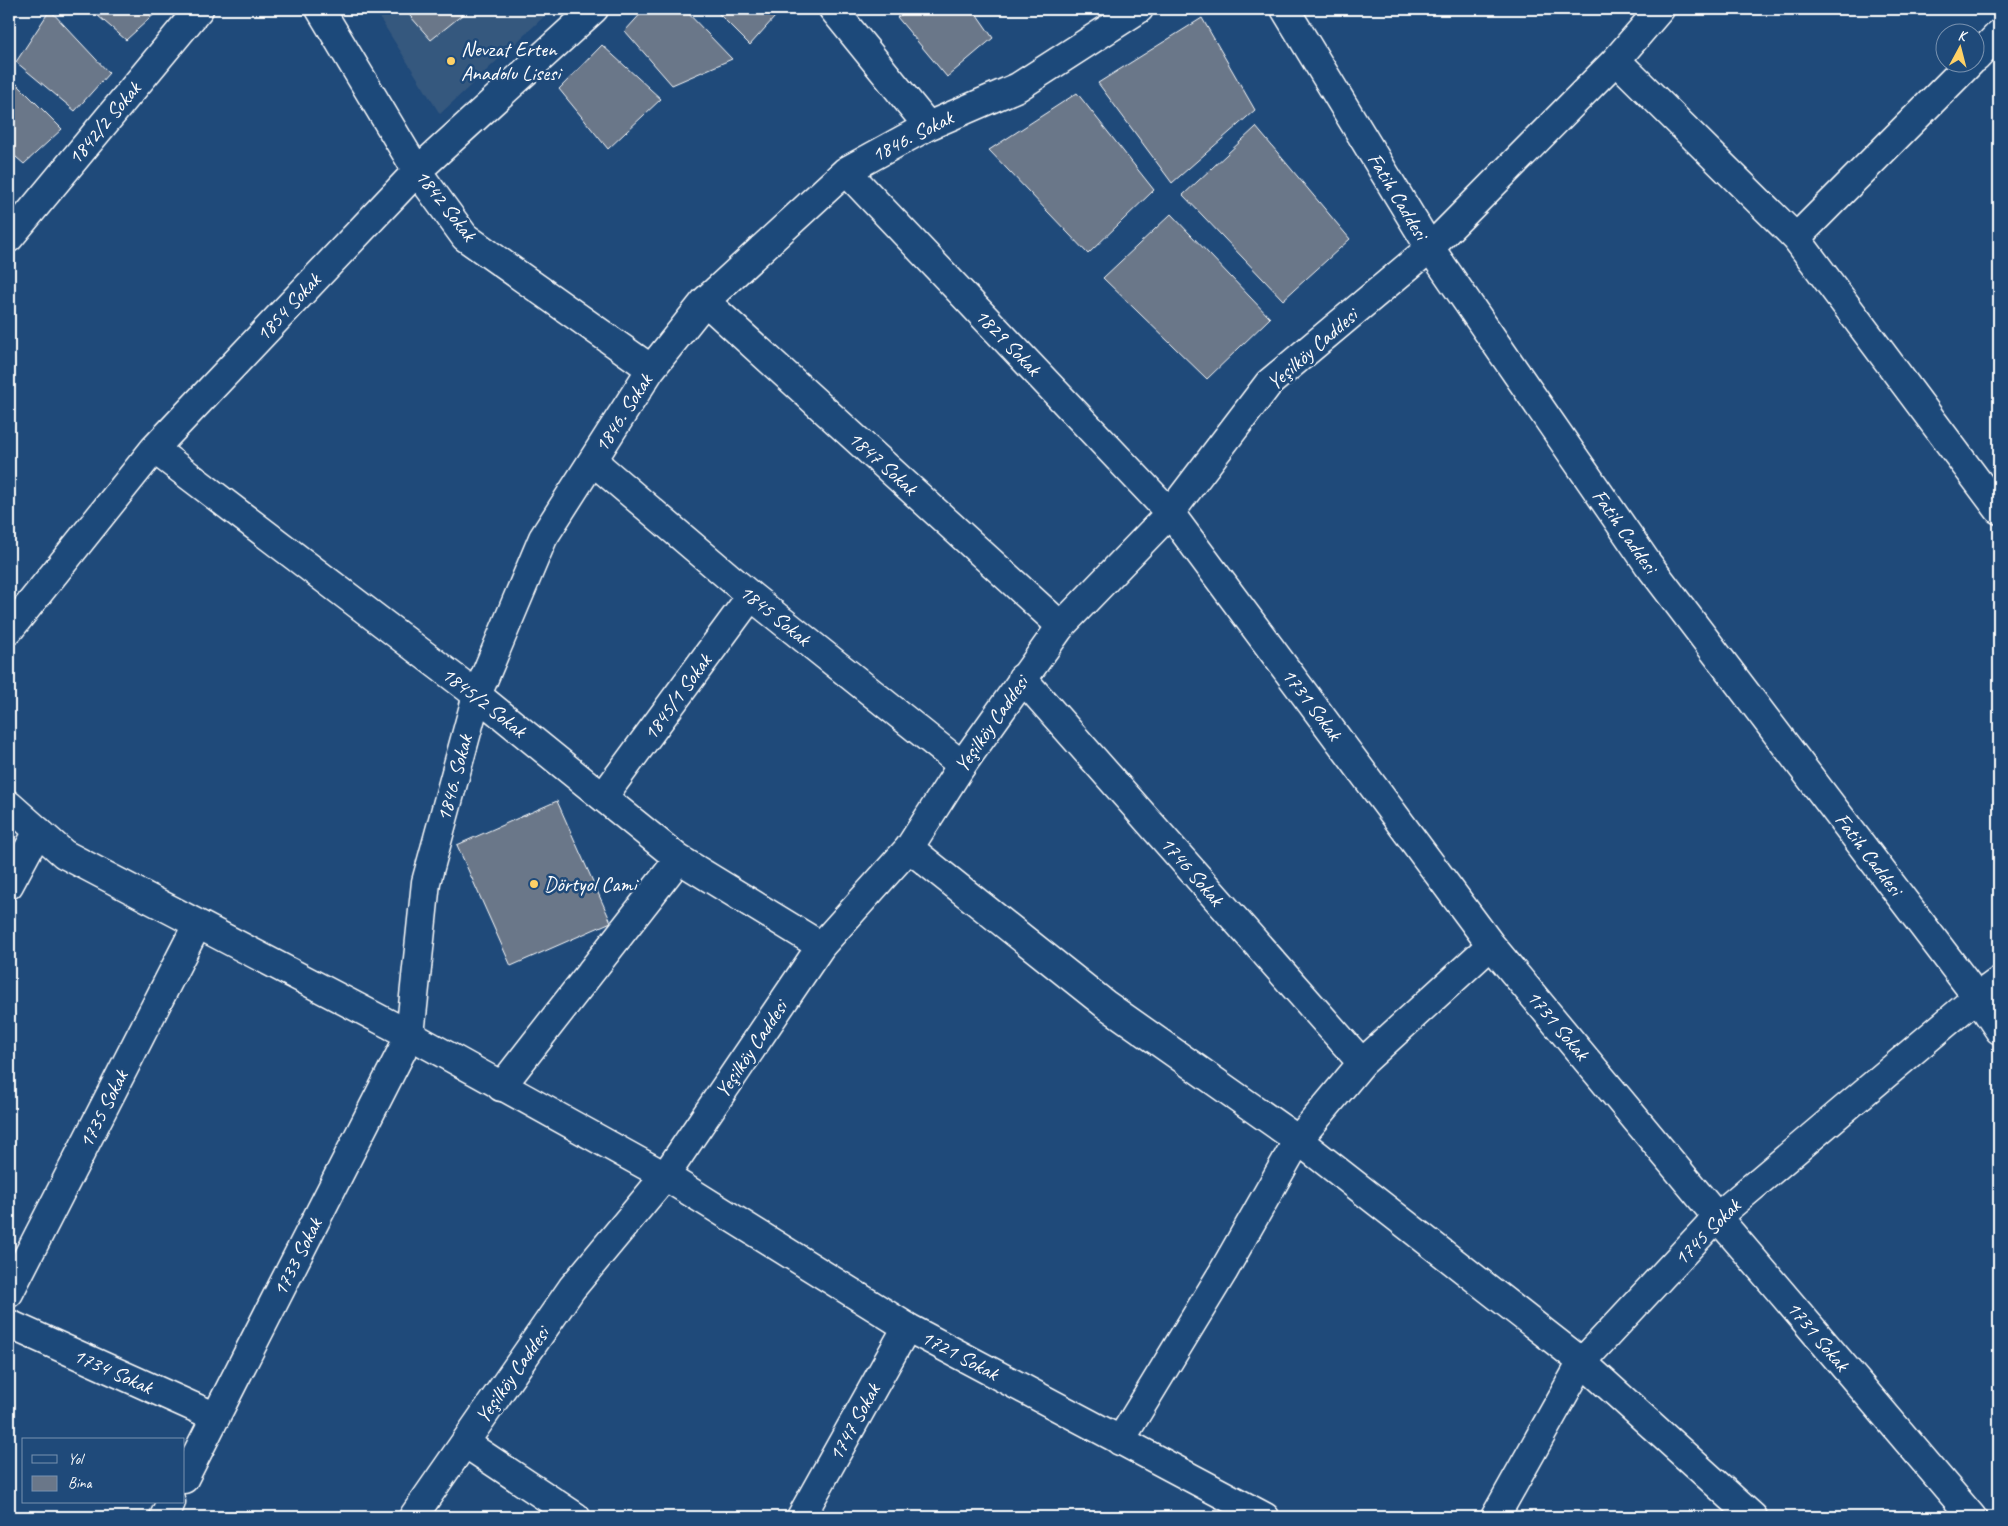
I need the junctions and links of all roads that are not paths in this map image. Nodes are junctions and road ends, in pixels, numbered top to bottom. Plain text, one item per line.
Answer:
1 (198, 9) edge
2 (320, 9) edge
3 (594, 9) edge
4 (833, 9) edge
5 (1139, 9) edge
6 (1285, 9) edge
7 (1660, 9) edge
8 (1999, 34) edge
9 (1986, 48) edge
10 (1616, 60) junction
11 (1961, 72) edge
12 (928, 126) junction
13 (418, 171) junction
14 (846, 171) junction
15 (9, 238) edge
16 (1796, 238) junction
17 (1430, 248) junction
18 (705, 301) junction
19 (651, 369) junction
20 (154, 449) junction
21 (593, 461) junction
22 (1999, 510) edge
23 (1170, 513) junction
24 (751, 596) junction
25 (1061, 626) junction
26 (9, 630) edge
27 (1022, 678) junction
28 (477, 695) junction
29 (962, 765) junction
30 (603, 797) junction
31 (9, 805) edge
32 (38, 831) junction
33 (909, 848) junction
34 (679, 859) junction
35 (9, 886) edge
36 (197, 925) junction
37 (1492, 945) junction
38 (821, 946) junction
39 (1999, 981) edge
40 (1977, 997) junction
41 (1999, 1030) edge
42 (410, 1034) junction
43 (1362, 1063) junction
44 (501, 1087) junction
45 (1298, 1140) junction
46 (665, 1176) junction
47 (1717, 1217) junction
48 (9, 1293) edge
49 (9, 1324) edge
50 (907, 1327) junction
51 (1582, 1362) junction
52 (216, 1417) junction
53 (1120, 1441) junction
54 (465, 1443) junction
55 (185, 1477) edge
56 (171, 1504) edge
57 (164, 1517) edge
58 (414, 1517) edge
59 (576, 1517) edge
60 (801, 1517) edge
61 (1265, 1517) edge
62 (1495, 1517) edge
63 (1752, 1517) edge
64 (1972, 1517) edge

1 - 15 street, 1842/2 Sokak
2 - 13 street, 1842 Sokak
3 - 13 street, 1854 Sokak
4 - 12 street
5 - 12 street, 1846. Sokak
6 - 17 street, Fatih Caddesi
7 - 10 street, Yeşilköy Caddesi
8 - 9 street
10 - 16 street
10 - 17 street, Yeşilköy Caddesi
11 - 16 street
12 - 14 street, 1846. Sokak
13 - 19 street, 1842 Sokak
13 - 20 street, 1854 Sokak
14 - 18 street, 1846. Sokak
14 - 23 street, 1829 Sokak
16 - 22 street
17 - 23 street, Yeşilköy Caddesi
17 - 40 street, Fatih Caddesi
18 - 19 street, 1846. Sokak
18 - 25 street, 1847 Sokak
19 - 21 street, 1846. Sokak
20 - 26 street, 1854 Sokak
20 - 28 street, 1845/2 Sokak
21 - 24 street, 1845 Sokak
21 - 28 street, 1846. Sokak
23 - 25 street, Yeşilköy Caddesi
23 - 37 street, 1731 Sokak
24 - 29 street, 1845 Sokak
24 - 30 street, 1845/1 Sokak
25 - 27 street, Yeşilköy Caddesi
27 - 29 street, Yeşilköy Caddesi
27 - 43 street, 1746 Sokak
28 - 30 street, 1845/2 Sokak
28 - 42 street, 1846. Sokak
29 - 33 street, Yeşilköy Caddesi
30 - 34 street, 1845/2 Sokak
31 - 32 street, 1721 Sokak
32 - 35 street
32 - 36 street, 1721 Sokak
33 - 38 street, Yeşilköy Caddesi
33 - 45 street
34 - 38 street, 1845/2 Sokak
34 - 44 street
36 - 42 street, 1721 Sokak
36 - 48 street, 1735 Sokak
37 - 43 street
37 - 47 street, 1731 Sokak
38 - 46 street, Yeşilköy Caddesi
39 - 40 street, 1745 Sokak
40 - 41 street, Fatih Caddesi
40 - 47 street, 1745 Sokak
42 - 44 street, 1721 Sokak
42 - 52 street, 1733 Sokak
43 - 45 street
44 - 46 street, 1721 Sokak
45 - 51 street
45 - 53 street
46 - 50 street, 1721 Sokak
46 - 54 street, Yeşilköy Caddesi
47 - 51 street, 1745 Sokak
47 - 64 street, 1731 Sokak
49 - 52 street, 1734 Sokak
50 - 53 street, 1721 Sokak
50 - 60 street, 1747 Sokak
51 - 62 street, 1745 Sokak
51 - 63 street
52 - 55 street, 1733 Sokak
53 - 61 street, 1721 Sokak
54 - 58 street, Yeşilköy Caddesi
54 - 59 street
56 - 57 street

